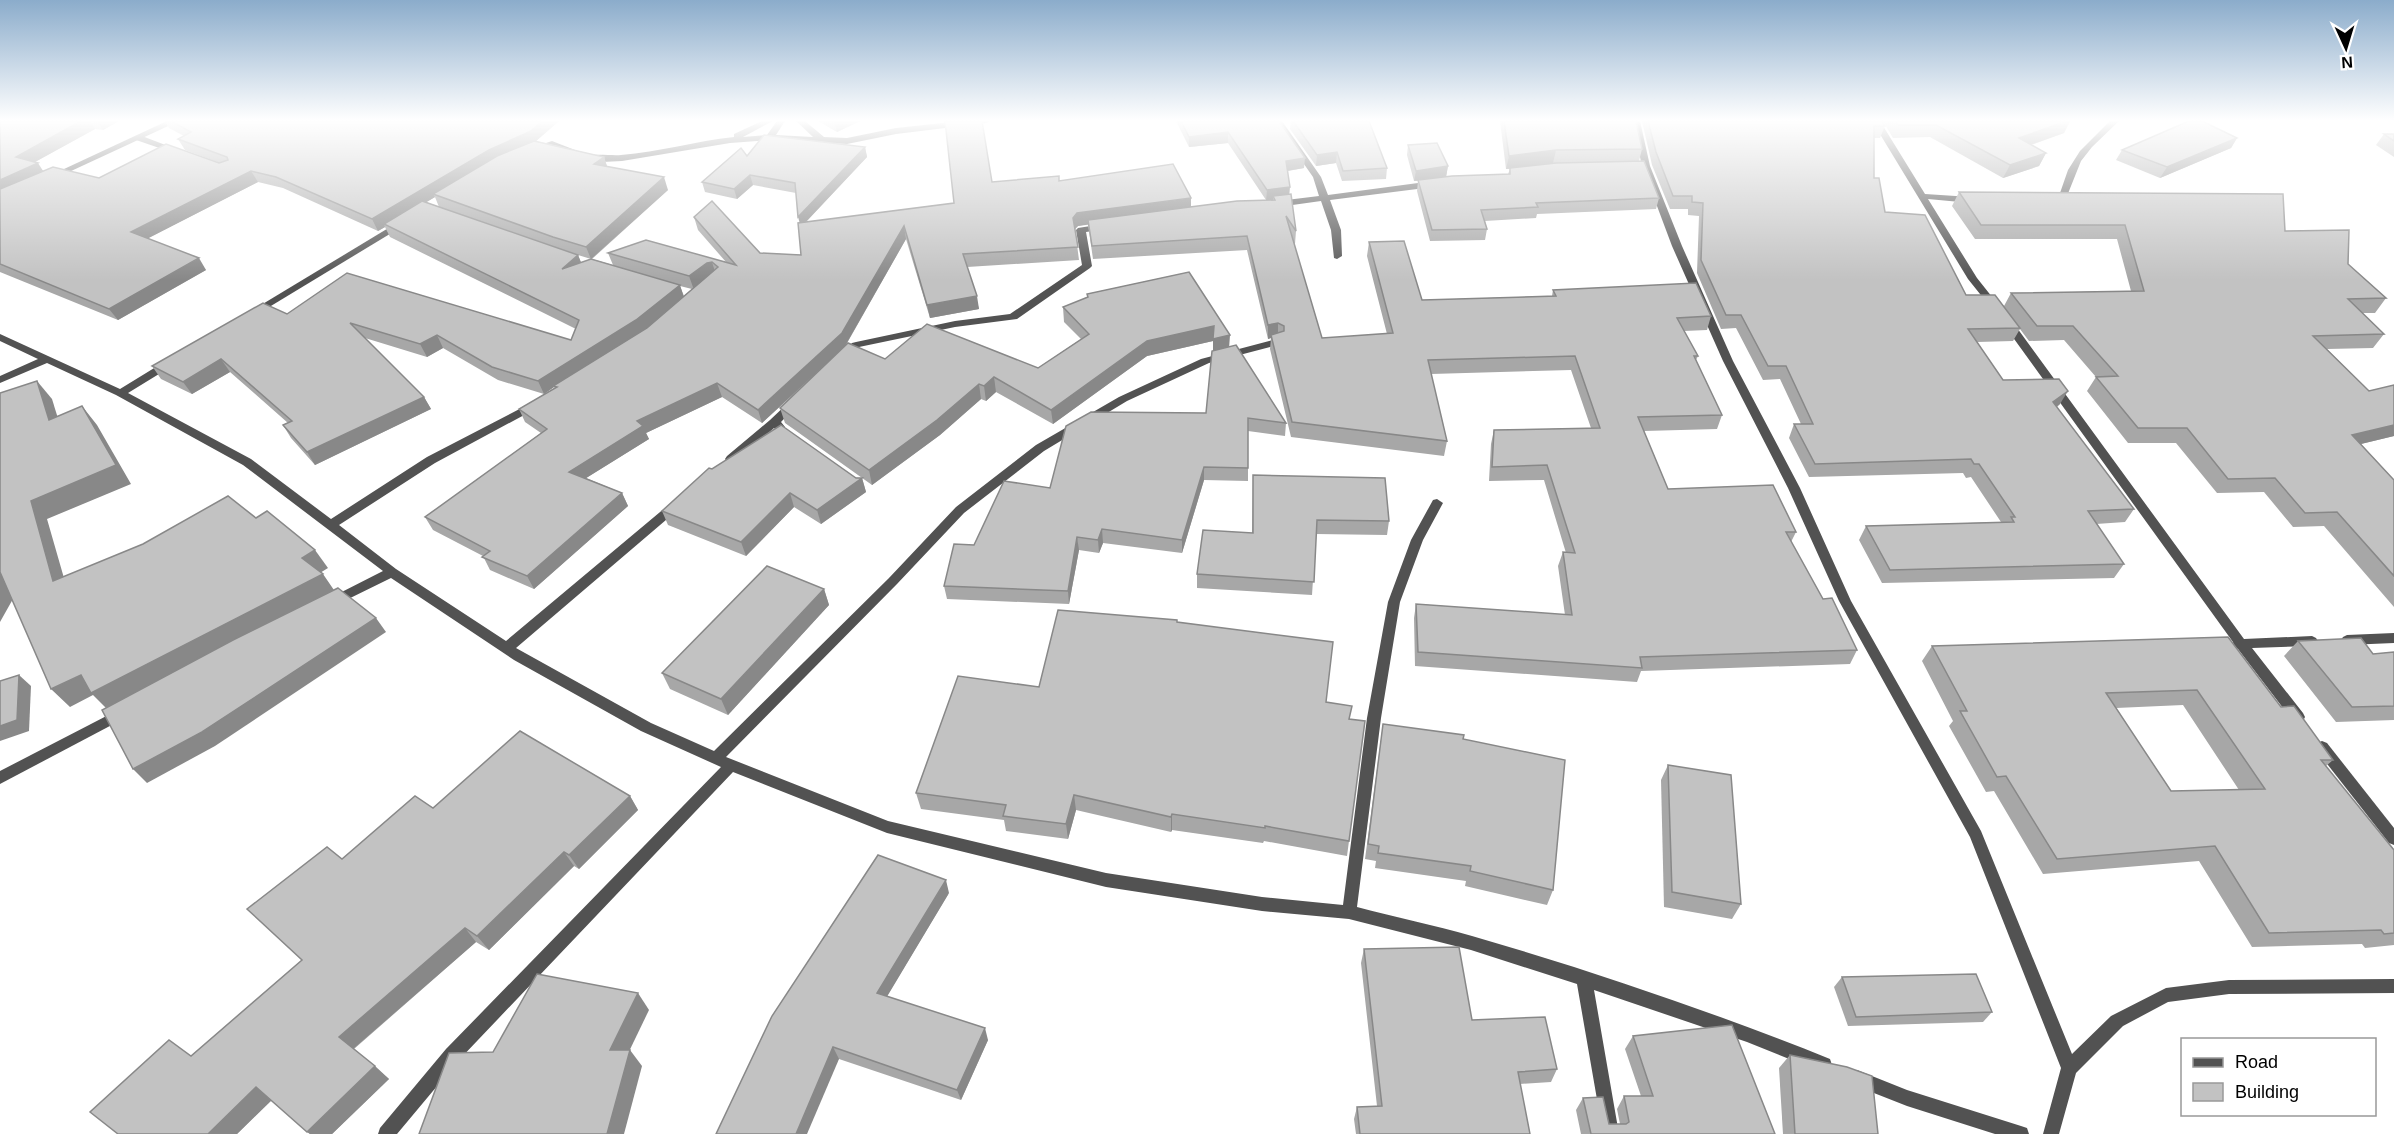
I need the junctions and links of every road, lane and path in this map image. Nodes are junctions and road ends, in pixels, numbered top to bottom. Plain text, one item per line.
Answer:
1 (57, 174) edge
2 (1315, 174) edge
3 (1645, 174) edge
4 (1908, 174) edge
5 (2069, 174) edge
6 (43, 180) edge
7 (1441, 183) edge
8 (1922, 196) junction
9 (1325, 198) junction
10 (1977, 200) edge
11 (2042, 203) edge
12 (1267, 206) edge
13 (408, 219) edge
14 (1116, 225) edge
15 (1337, 256) dead end
16 (240, 321) edge
17 (0, 337) edge
18 (1277, 342) edge
19 (180, 357) edge
20 (47, 359) junction
21 (840, 360) edge
22 (0, 380) edge
23 (120, 393) junction
24 (798, 399) edge
25 (543, 400) edge
26 (774, 423) junction
27 (792, 436) edge
28 (720, 468) edge
29 (685, 498) edge
30 (1437, 502) dead end
31 (329, 526) junction
32 (392, 572) junction
33 (321, 608) edge
34 (2394, 638) edge
35 (2238, 644) junction
36 (507, 648) junction
37 (136, 705) edge
38 (2303, 724) edge
39 (2317, 742) edge
40 (716, 758) junction
41 (731, 765) junction
42 (0, 778) edge
43 (2394, 839) edge
44 (1348, 912) junction
45 (1584, 979) junction
46 (2394, 986) edge
47 (2069, 1068) junction
48 (386, 1134) edge
49 (1611, 1134) edge
50 (2021, 1134) edge
51 (2051, 1134) edge

1 - 6 street
2 - 9 street
3 - 47 street
4 - 8 street
5 - 11 street
7 - 9 street
8 - 10 street
8 - 35 street
9 - 12 street
9 - 15 street
13 - 16 street
14 - 21 street
17 - 20 street
18 - 40 street
19 - 23 street
20 - 22 street
20 - 23 street
23 - 31 street
24 - 26 street
25 - 31 street
26 - 27 street
26 - 28 street
29 - 36 street
30 - 44 street
31 - 32 street
32 - 33 street
32 - 36 street
34 - 35 street
35 - 38 street
36 - 40 street
37 - 42 street
39 - 43 street
40 - 41 street
41 - 44 street
41 - 48 street
44 - 45 street
45 - 49 street
45 - 50 street
46 - 47 street
47 - 51 street

